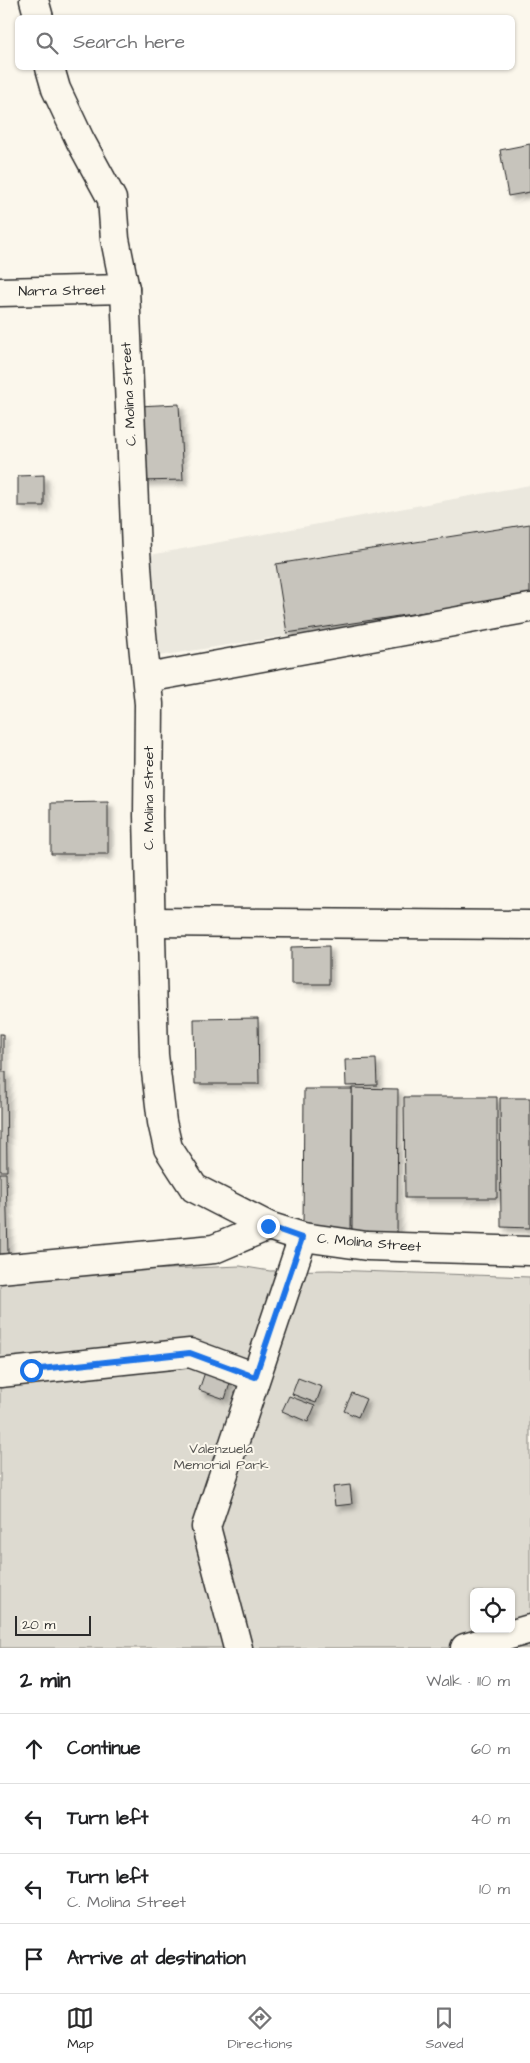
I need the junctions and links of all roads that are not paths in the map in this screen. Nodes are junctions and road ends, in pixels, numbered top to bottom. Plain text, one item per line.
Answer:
1 (34, 0) edge
2 (38, 15) edge
3 (51, 70) edge
4 (125, 290) junction
5 (0, 292) edge
6 (530, 608) edge
7 (147, 678) junction
8 (151, 922) junction
9 (530, 925) edge
10 (268, 1226) junction
11 (302, 1238) junction
12 (530, 1251) edge
13 (0, 1269) edge
14 (0, 1373) edge
15 (255, 1377) junction
16 (530, 1630) edge
17 (238, 1648) edge
18 (465, 1648) edge

1 - 2 street
3 - 4 street, C. Molina Street
4 - 5 street, Narra Street
4 - 7 street, C. Molina Street
6 - 7 street
7 - 8 street, C. Molina Street
8 - 9 street
8 - 10 street, C. Molina Street
10 - 11 street, C. Molina Street
10 - 13 street
11 - 12 street, C. Molina Street
11 - 15 street
14 - 15 street
15 - 17 street
16 - 18 street

